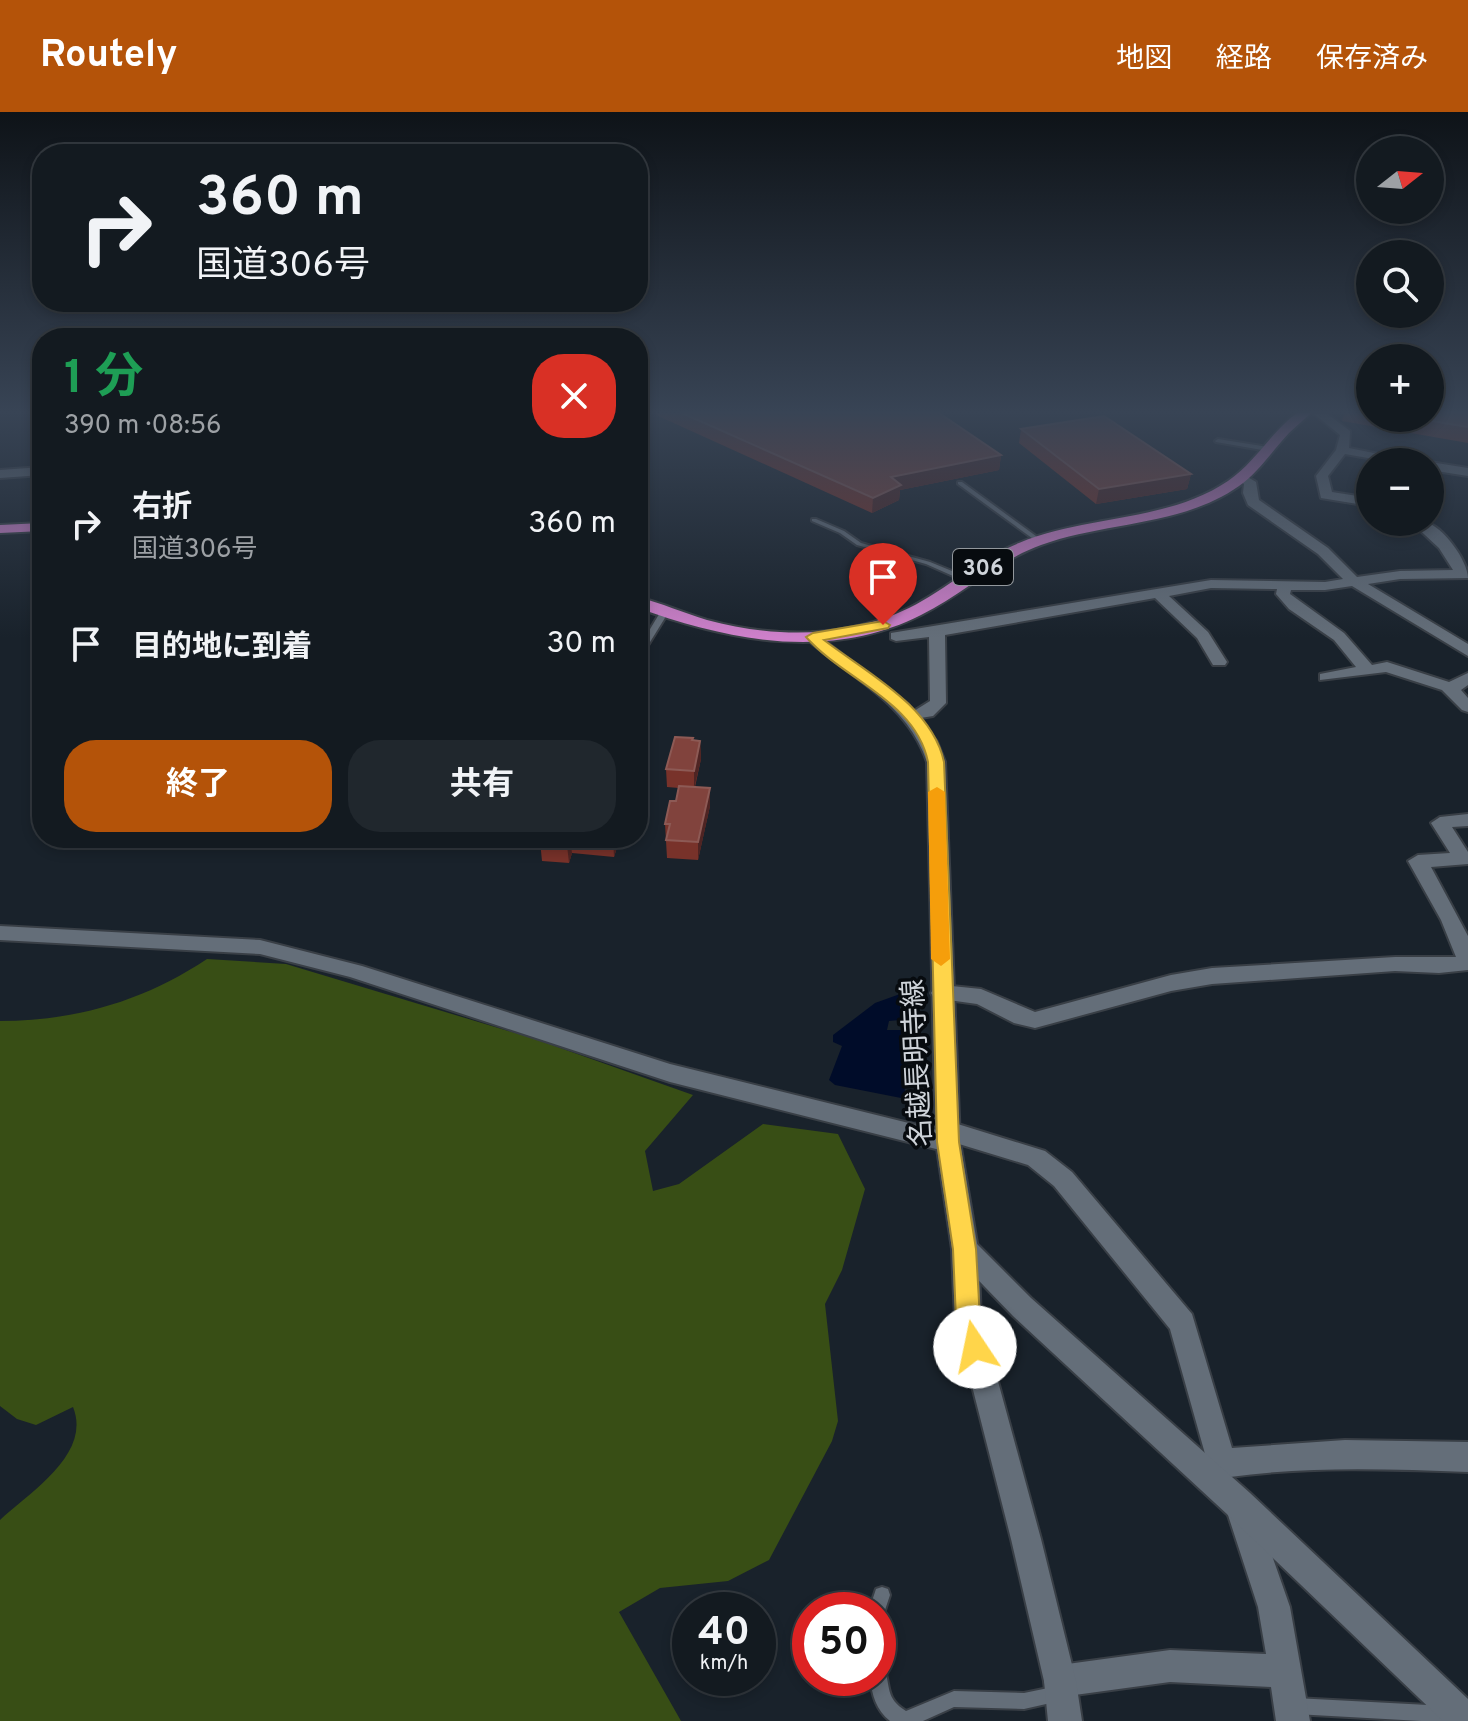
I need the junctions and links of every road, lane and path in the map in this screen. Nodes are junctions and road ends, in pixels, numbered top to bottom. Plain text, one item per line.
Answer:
1 (967, 488) edge
2 (1221, 488) edge
3 (1249, 488) edge
4 (1325, 488) edge
5 (1356, 500) edge
6 (814, 520) dead end
7 (32, 527) edge
8 (0, 529) edge
9 (1437, 536) edge
10 (1038, 540) junction
11 (1461, 574) edge
12 (965, 578) junction
13 (1353, 581) junction
14 (1285, 586) junction
15 (1468, 590) edge
16 (1157, 592) junction
17 (648, 606) edge
18 (664, 613) junction
19 (937, 632) junction
20 (896, 636) dead end
21 (813, 637) junction
22 (648, 639) edge
23 (1468, 651) edge
24 (1219, 662) dead end
25 (1368, 670) junction
26 (1326, 677) dead end
27 (1460, 687) edge
28 (1468, 707) edge
29 (914, 716) junction
30 (1468, 820) edge
31 (0, 933) edge
32 (1465, 965) edge
33 (942, 993) junction
34 (948, 1137) junction
35 (965, 1249) junction
36 (1468, 1457) edge
37 (1217, 1472) junction
38 (1239, 1504) junction
39 (1285, 1671) junction
40 (1061, 1687) junction
41 (880, 1696) edge
42 (1292, 1713) edge
43 (1464, 1718) edge
44 (1065, 1721) edge

1 - 10 lane
2 - 10 highway, 306
3 - 13 street
4 - 5 street
6 - 12 lane
7 - 8 highway
9 - 11 street
10 - 12 highway, 306
11 - 13 street
11 - 15 street
12 - 21 highway, 306
13 - 14 street
13 - 23 street
14 - 16 street
14 - 25 street
16 - 19 street
16 - 24 street
17 - 18 highway, 306
18 - 21 highway, 306
18 - 22 lane
19 - 20 street
19 - 29 street
21 - 29 street, 名越長明寺線
25 - 26 street
25 - 27 street
27 - 28 street
29 - 33 street, 名越長明寺線
30 - 32 street
31 - 34 street
32 - 33 street
33 - 34 street, 名越長明寺線
34 - 35 street, 名越長明寺線
34 - 37 street
35 - 37 street
35 - 40 street, 名越長明寺線
36 - 37 street
37 - 38 street
38 - 39 street
38 - 43 street
39 - 40 street
39 - 42 street
40 - 41 lane
40 - 44 street, 名越長明寺線
42 - 43 lane

